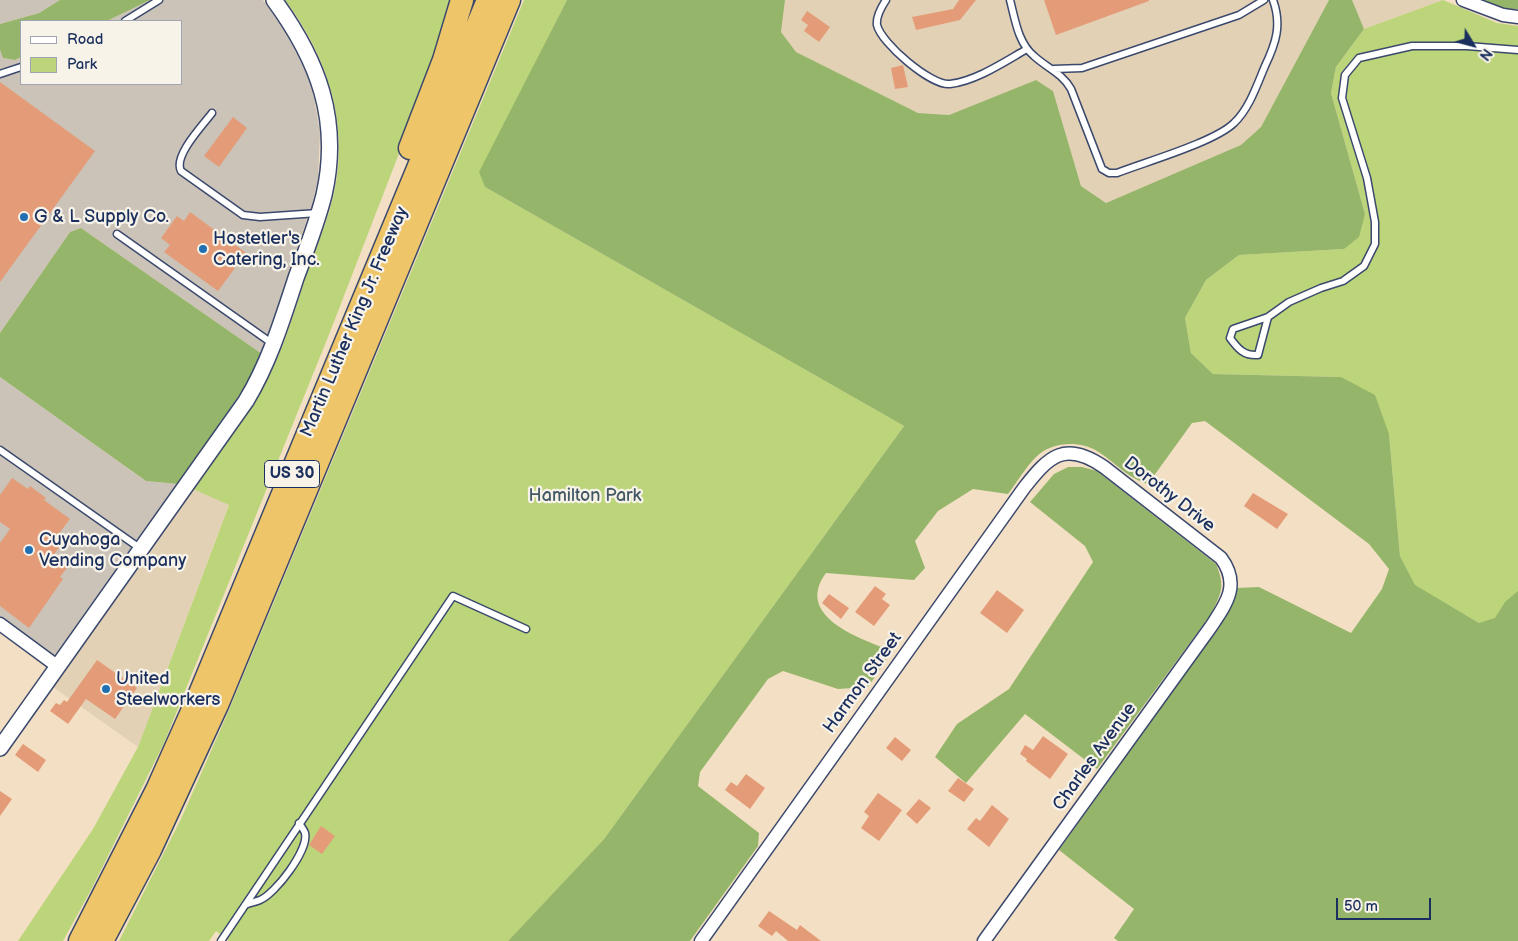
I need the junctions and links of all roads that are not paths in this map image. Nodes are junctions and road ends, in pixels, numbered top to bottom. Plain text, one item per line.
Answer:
1 (159, 0) edge
2 (274, 0) edge
3 (462, 0) edge
4 (488, 0) edge
5 (509, 0) edge
6 (886, 0) edge
7 (1010, 0) edge
8 (1264, 0) edge
9 (1273, 0) edge
10 (1463, 0) edge
11 (1518, 17) edge
12 (127, 20) edge
13 (1027, 49) junction
14 (1518, 50) edge
15 (20, 67) edge
16 (1054, 69) junction
17 (0, 74) edge
18 (212, 113) dead end
19 (318, 213) junction
20 (117, 234) dead end
21 (1268, 317) junction
22 (274, 345) junction
23 (0, 450) edge
24 (1061, 454) joint
25 (141, 549) junction
26 (244, 587) junction
27 (1230, 591) joint
28 (0, 624) edge
29 (526, 629) dead end
30 (57, 666) junction
31 (0, 748) edge
32 (299, 823) junction
33 (245, 904) junction
34 (80, 941) edge
35 (102, 941) edge
36 (221, 941) edge
37 (701, 941) edge
38 (984, 941) edge

1 - 12 lane
2 - 19 street
3 - 26 highway
4 - 26 highway, Martin Luther King Jr. Freeway / US 30
5 - 35 highway, Martin Luther King Jr. Freeway / US 30
6 - 13 lane
7 - 13 lane
8 - 16 lane
9 - 16 lane
10 - 11 street
13 - 16 lane
14 - 21 lane
15 - 17 lane
18 - 19 lane
19 - 22 street
20 - 22 lane
21 - 21 lane
22 - 25 street
23 - 25 lane
24 - 27 street, Dorothy Drive
24 - 37 street, Harmon Street
25 - 30 street
26 - 34 highway, Martin Luther King Jr. Freeway / US 30
27 - 38 street, Charles Avenue
28 - 30 street
29 - 32 lane
30 - 31 street
32 - 33 lane
32 - 33 lane
33 - 36 lane

